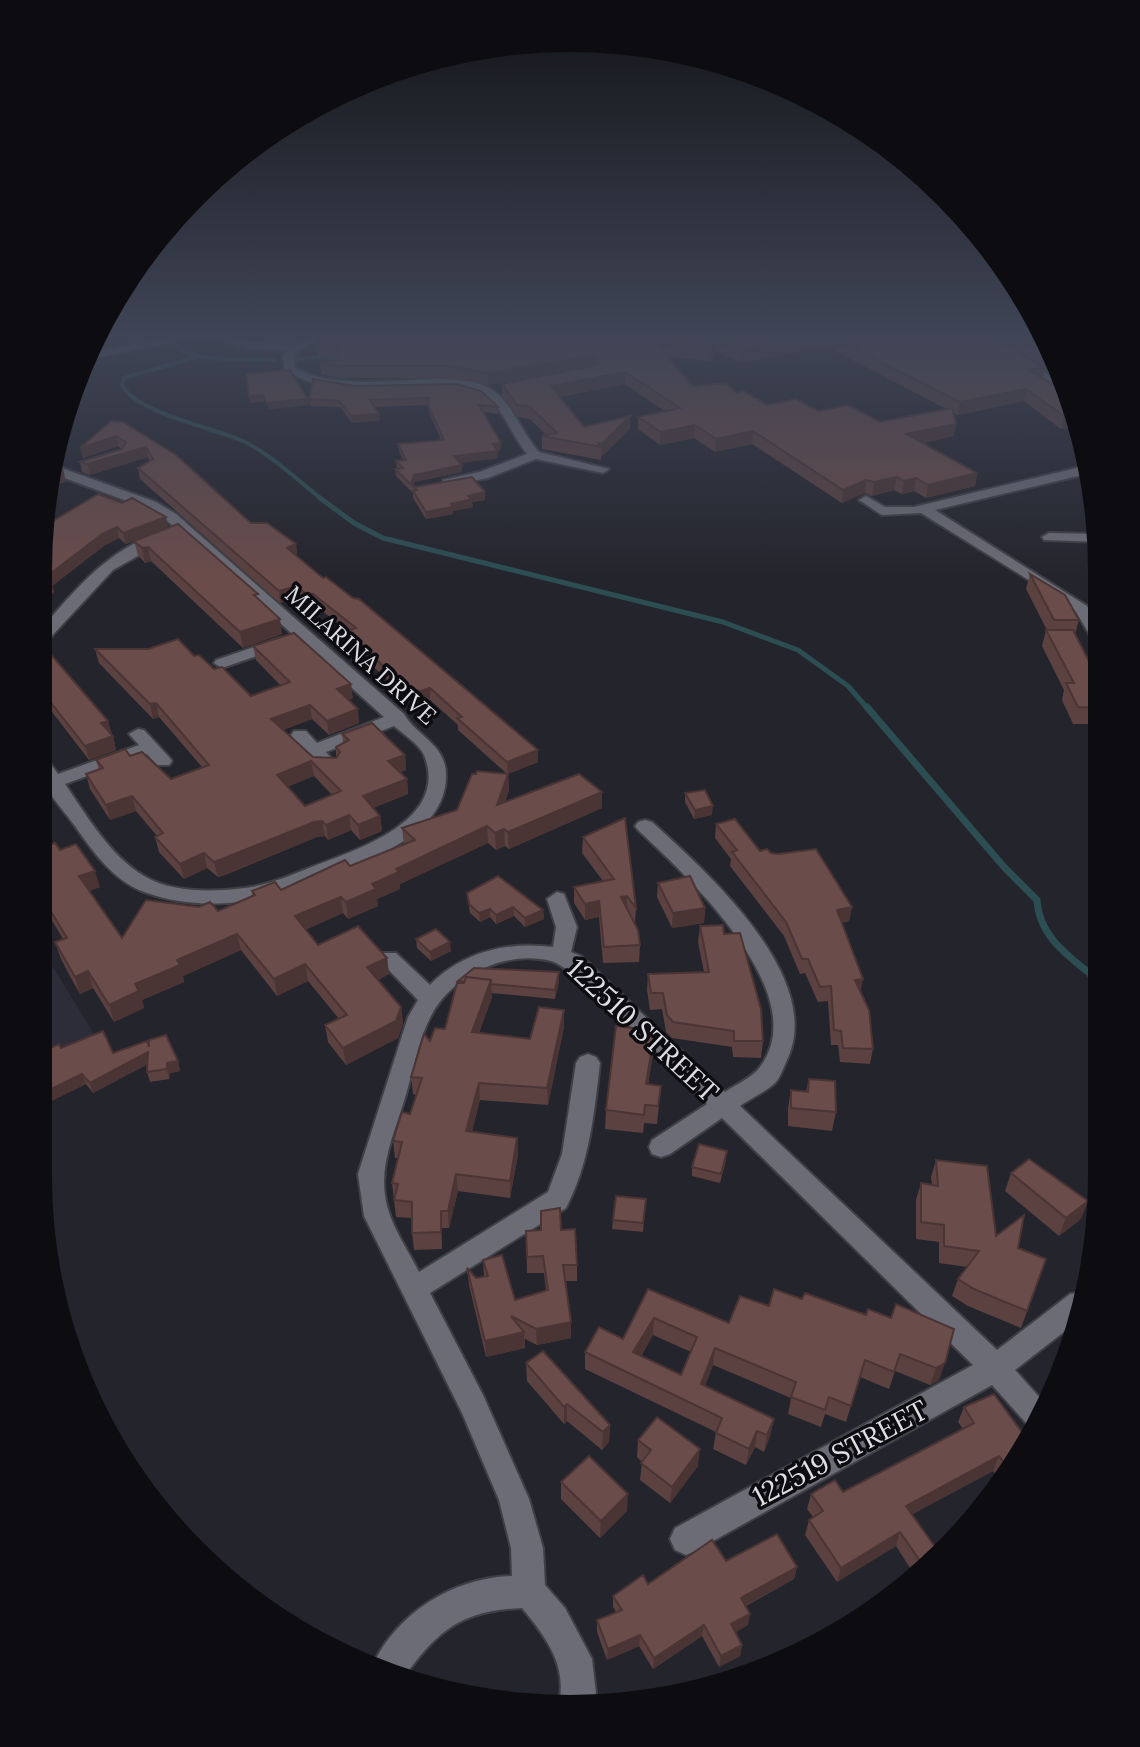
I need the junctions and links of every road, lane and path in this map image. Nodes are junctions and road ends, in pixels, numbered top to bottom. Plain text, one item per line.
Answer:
1 (509, 416) edge
2 (535, 455) junction
3 (90, 462) edge
4 (62, 469) edge
5 (603, 469) dead end
6 (62, 472) edge
7 (1079, 472) edge
8 (435, 486) edge
9 (866, 500) dead end
10 (924, 509) junction
11 (185, 529) junction
12 (1049, 537) dead end
13 (1087, 538) edge
14 (1088, 619) edge
15 (52, 626) edge
16 (302, 636) junction
17 (222, 663) dead end
18 (398, 718) junction
19 (300, 735) dead end
20 (151, 748) dead end
21 (314, 750) junction
22 (330, 767) edge
23 (52, 779) edge
24 (54, 782) junction
25 (645, 826) dead end
26 (557, 899) dead end
27 (559, 955) junction
28 (388, 958) edge
29 (428, 997) junction
30 (588, 1063) dead end
31 (723, 1104) junction
32 (661, 1147) dead end
33 (413, 1290) junction
34 (1070, 1310) edge
35 (995, 1367) junction
36 (1032, 1411) edge
37 (686, 1539) dead end
38 (529, 1591) junction
39 (394, 1664) edge
40 (579, 1695) edge

1 - 2 street
2 - 5 street
2 - 8 street
3 - 4 street
6 - 11 street, MILARINA DRIVE
7 - 10 street
9 - 10 street
10 - 14 street
11 - 15 street
11 - 16 street, MILARINA DRIVE
12 - 13 street
16 - 17 street
16 - 18 street, MILARINA DRIVE
18 - 21 street
18 - 24 street, MILARINA DRIVE
19 - 21 street
20 - 24 street
21 - 22 street
23 - 24 street, MILARINA DRIVE
25 - 31 street
26 - 27 street
27 - 29 street, 122510 STREET
27 - 31 street, 122510 STREET
28 - 29 street
29 - 33 street
30 - 33 street
31 - 32 street
31 - 35 street, 122510 STREET
33 - 38 street
34 - 35 street, 122519 STREET
35 - 36 street, 122510 STREET
35 - 37 street, 122519 STREET
38 - 39 street
38 - 40 street

